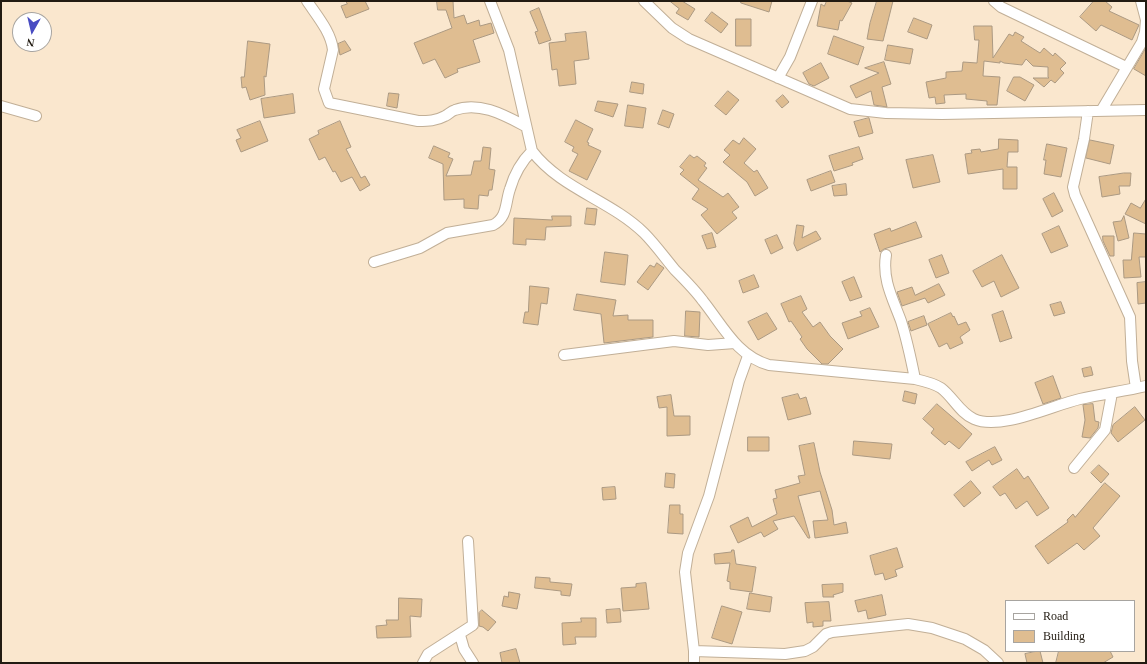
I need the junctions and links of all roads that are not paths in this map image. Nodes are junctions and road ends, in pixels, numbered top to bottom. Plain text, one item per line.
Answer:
1 (308, 1) edge
2 (490, 1) edge
3 (644, 1) edge
4 (812, 1) edge
5 (994, 1) edge
6 (1141, 1) edge
7 (1146, 20) edge
8 (1126, 68) junction
9 (778, 78) junction
10 (1, 106) edge
11 (1146, 110) edge
12 (1101, 111) junction
13 (1088, 112) junction
14 (36, 116) dead end
15 (525, 126) junction
16 (532, 151) junction
17 (886, 255) dead end
18 (374, 262) dead end
19 (735, 344) junction
20 (564, 355) dead end
21 (748, 356) junction
22 (915, 378) junction
23 (1141, 387) edge
24 (1112, 393) junction
25 (1074, 468) dead end
26 (468, 541) dead end
27 (460, 635) junction
28 (694, 651) junction
29 (423, 663) edge
30 (473, 663) edge
31 (694, 663) edge
32 (998, 663) edge

1 - 15 street
2 - 15 street
3 - 9 street
4 - 9 street
5 - 8 street
6 - 7 street
7 - 8 street
8 - 12 street
9 - 13 street
10 - 14 street
11 - 12 street
12 - 13 street
13 - 23 street
15 - 16 street
16 - 18 street
16 - 19 street
17 - 22 street
19 - 20 street
19 - 21 street
21 - 22 street
21 - 28 street
22 - 24 street
23 - 24 street
24 - 25 street
26 - 27 street
27 - 29 street
27 - 30 street
28 - 31 street
28 - 32 street

